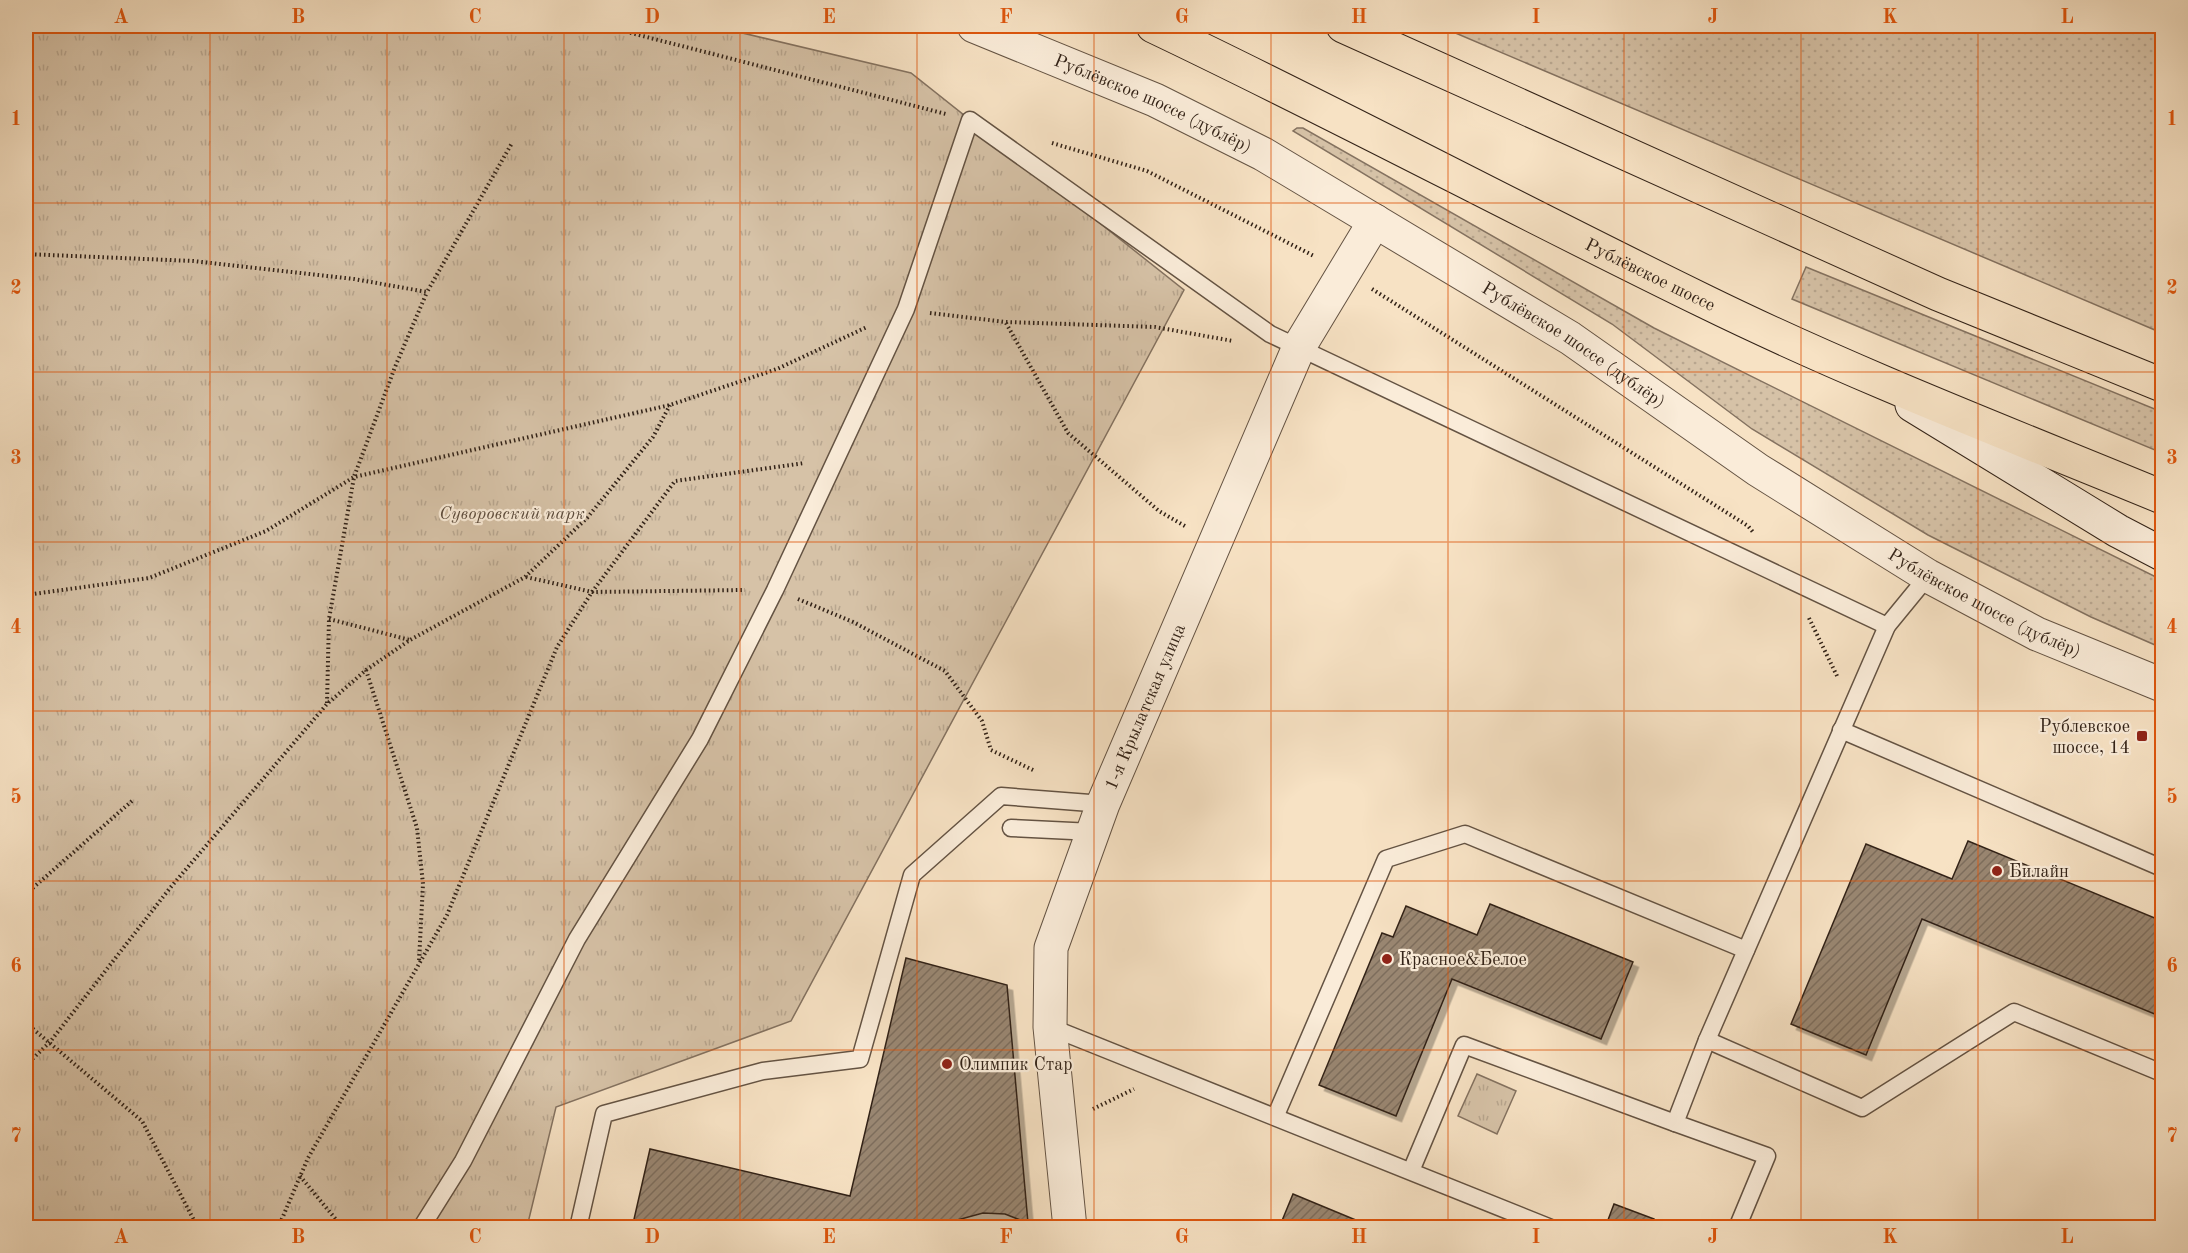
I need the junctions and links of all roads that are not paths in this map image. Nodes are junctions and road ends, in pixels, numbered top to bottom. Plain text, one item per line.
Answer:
1 (974, 26) edge
2 (1153, 26) edge
3 (1343, 26) edge
4 (1375, 220) junction
5 (1299, 347) junction
6 (1857, 371) junction
7 (2163, 385) edge
8 (2163, 497) edge
9 (2163, 554) edge
10 (1928, 576) junction
11 (1887, 626) junction
12 (2163, 685) edge
13 (1841, 730) junction
14 (1098, 818) junction
15 (1011, 828) dead end
16 (2163, 868) edge
17 (1746, 950) junction
18 (1050, 1027) junction
19 (1707, 1040) junction
20 (2163, 1073) edge
21 (1276, 1115) junction
22 (1675, 1123) junction
23 (1411, 1171) junction
24 (421, 1227) edge
25 (578, 1227) edge
26 (1070, 1227) edge
27 (1551, 1227) edge
28 (1737, 1227) edge

1 - 4 street, Рублёвское шоссе (дублёр)
2 - 6 main road, Рублёвское шоссе
3 - 7 main road
4 - 5 street, 1-я Крылатская улица
4 - 10 street, Рублёвское шоссе (дублёр)
5 - 11 lane
5 - 14 street, 1-я Крылатская улица
5 - 24 lane
6 - 8 main road, Рублёвское шоссе
6 - 9 street
10 - 11 lane
10 - 12 street, Рублёвское шоссе (дублёр)
11 - 13 lane
13 - 16 lane
13 - 17 lane
14 - 15 lane
14 - 18 street, 1-я Крылатская улица
14 - 25 lane
17 - 19 lane
17 - 21 lane
18 - 21 lane
18 - 26 street, 1-я Крылатская улица
19 - 20 lane
19 - 22 lane
21 - 23 lane
22 - 23 lane
22 - 28 lane
23 - 27 lane

